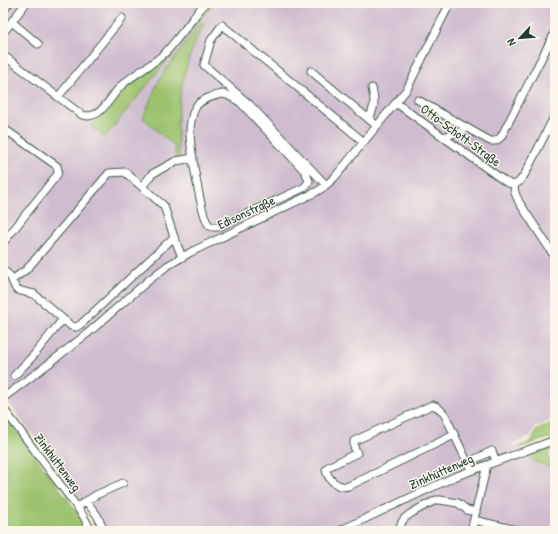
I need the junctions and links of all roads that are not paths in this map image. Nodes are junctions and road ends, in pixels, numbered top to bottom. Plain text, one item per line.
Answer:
1 (9, 3) edge
2 (26, 3) edge
3 (205, 3) edge
4 (450, 3) edge
5 (3, 11) edge
6 (122, 18) dead end
7 (12, 22) junction
8 (555, 32) edge
9 (3, 33) edge
10 (38, 44) dead end
11 (3, 55) edge
12 (311, 71) dead end
13 (372, 88) dead end
14 (58, 97) junction
15 (418, 100) dead end
16 (396, 103) junction
17 (555, 115) edge
18 (369, 119) junction
19 (377, 126) junction
20 (465, 127) junction
21 (3, 128) edge
22 (443, 137) junction
23 (364, 142) junction
24 (192, 158) junction
25 (326, 185) junction
26 (514, 185) junction
27 (142, 187) junction
28 (174, 236) junction
29 (3, 242) edge
30 (182, 257) junction
31 (555, 257) edge
32 (3, 270) edge
33 (12, 280) junction
34 (63, 319) junction
35 (14, 376) dead end
36 (3, 398) edge
37 (3, 408) edge
38 (454, 435) junction
39 (555, 440) edge
40 (496, 461) junction
41 (487, 464) junction
42 (469, 467) junction
43 (123, 483) dead end
44 (86, 501) junction
45 (77, 507) junction
46 (476, 512) junction
47 (474, 520) junction
48 (91, 531) edge
49 (104, 531) edge
50 (339, 531) edge
51 (399, 531) edge
52 (471, 531) edge
53 (521, 531) edge

1 - 5 street
2 - 7 street
3 - 14 street
4 - 16 street, Edisonstraße
6 - 14 street
7 - 9 street
7 - 10 street
8 - 20 street
11 - 14 street
12 - 18 street
13 - 18 street
15 - 20 street
16 - 19 street, Edisonstraße
16 - 22 street, Otto-Schott-Straße
17 - 26 street
18 - 19 street
19 - 23 street, Edisonstraße
20 - 22 street
21 - 29 street
22 - 26 street, Otto-Schott-Straße
23 - 25 street, Edisonstraße
23 - 25 street
24 - 24 street
24 - 27 street
25 - 30 street, Edisonstraße
26 - 31 street
27 - 28 street
27 - 33 street
28 - 30 street
28 - 34 street
30 - 36 street, Edisonstraße
32 - 33 street
33 - 34 street
34 - 35 street
37 - 45 street, Zinkhüttenweg
38 - 38 street
38 - 42 street
39 - 40 street, Zinkhüttenweg
40 - 41 street, Zinkhüttenweg
40 - 42 street
41 - 42 street, Zinkhüttenweg
41 - 46 street
42 - 50 street, Zinkhüttenweg
43 - 44 street
44 - 45 street
44 - 49 street
45 - 48 street, Zinkhüttenweg
46 - 47 street
46 - 51 street
47 - 52 street
47 - 53 street

